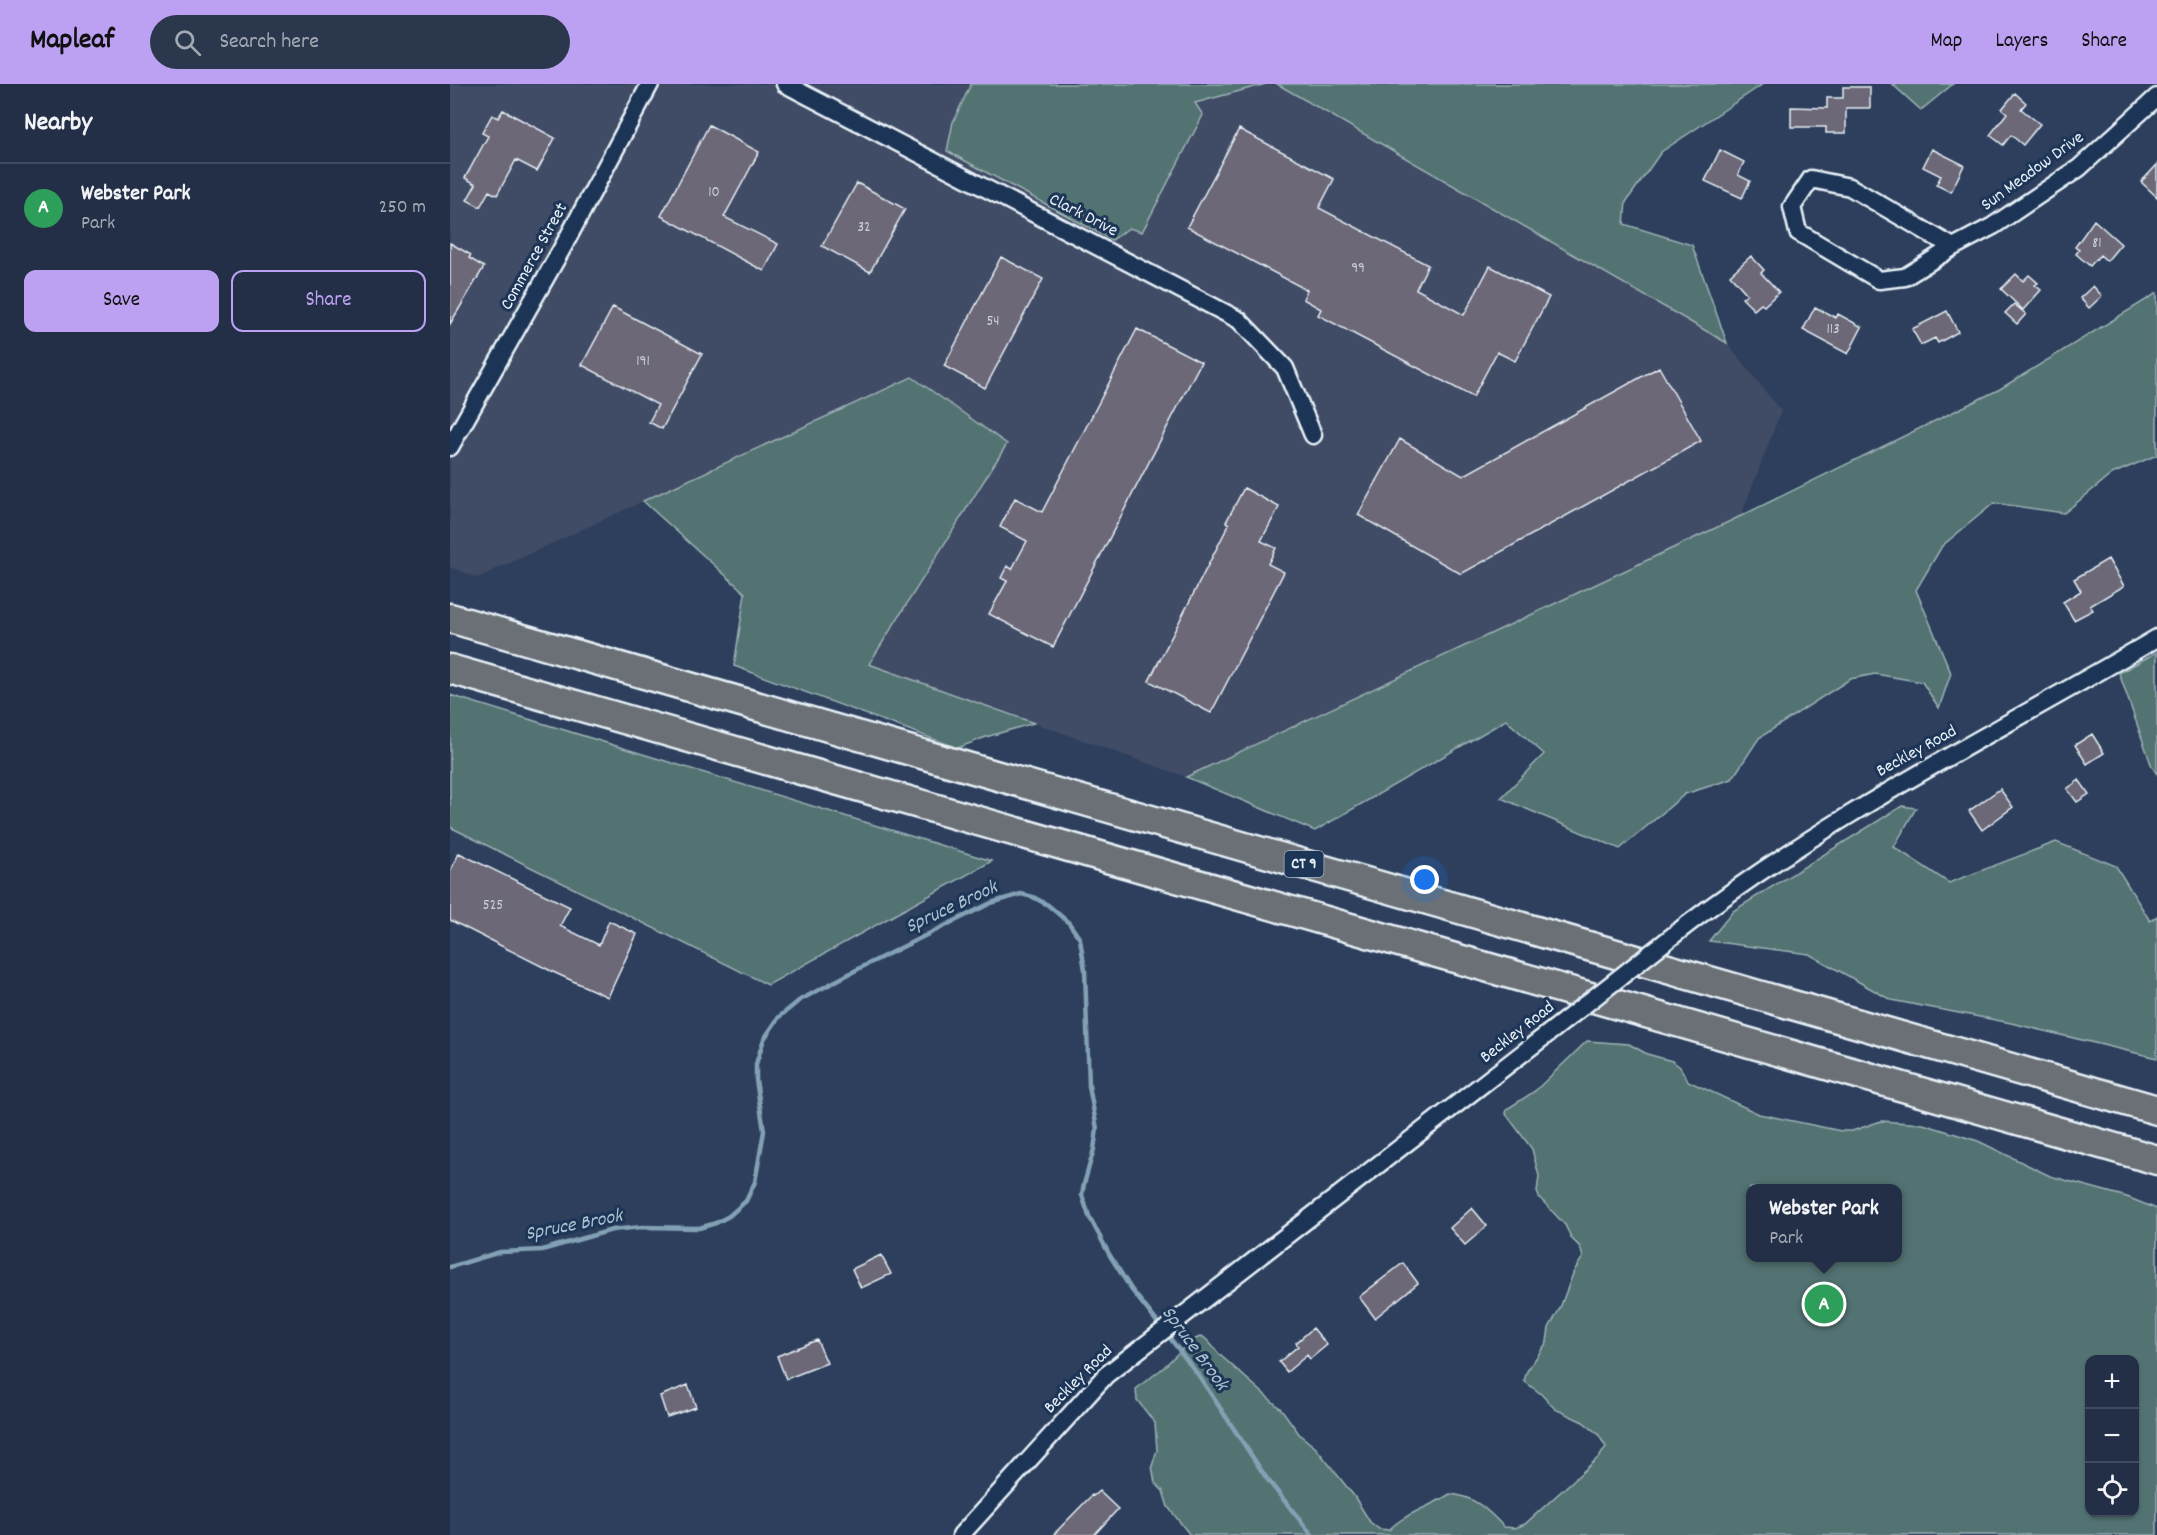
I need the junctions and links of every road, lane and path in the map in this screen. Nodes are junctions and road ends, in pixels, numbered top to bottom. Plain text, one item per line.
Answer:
1 (650, 84) edge
2 (784, 84) edge
3 (2157, 97) edge
4 (1953, 247) junction
5 (1313, 435) dead end
6 (450, 447) edge
7 (450, 618) edge
8 (2157, 638) edge
9 (450, 669) edge
10 (2157, 1110) edge
11 (2157, 1160) edge
12 (961, 1535) edge

1 - 6 street, Commerce Street
2 - 5 street, Clark Drive
3 - 4 street, Sun Meadow Drive
4 - 4 street, Sun Meadow Drive
7 - 10 highway, CT 9
8 - 12 street, Beckley Road, bridge
9 - 11 highway

